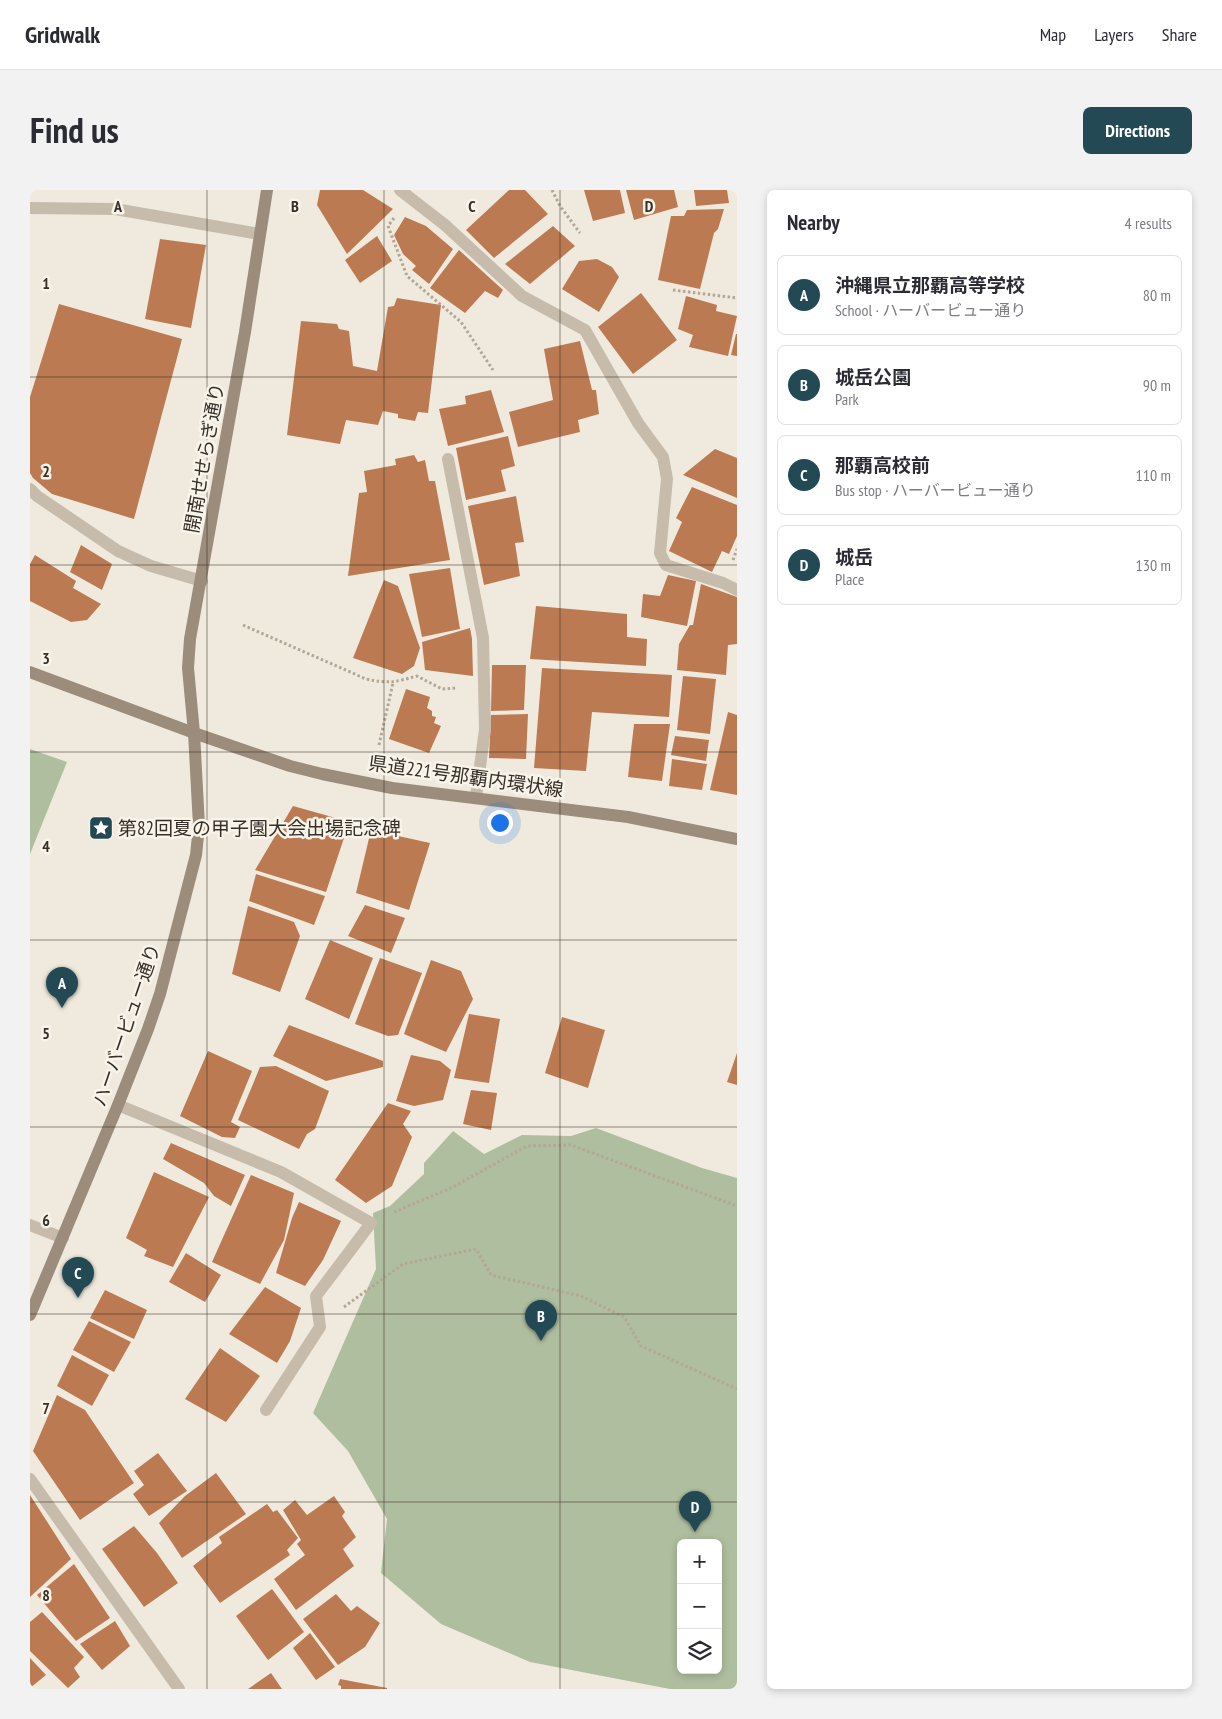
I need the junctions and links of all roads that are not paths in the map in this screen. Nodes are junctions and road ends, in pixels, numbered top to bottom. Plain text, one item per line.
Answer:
1 (267, 190) edge
2 (404, 193) edge
3 (30, 208) edge
4 (260, 234) junction
5 (448, 458) dead end
6 (30, 489) edge
7 (202, 581) junction
8 (737, 590) edge
9 (30, 672) edge
10 (194, 733) junction
11 (476, 797) junction
12 (737, 839) edge
13 (118, 1105) junction
14 (30, 1225) edge
15 (63, 1238) junction
16 (30, 1315) edge
17 (266, 1410) dead end
18 (30, 1479) edge
19 (179, 1689) edge

1 - 4 main road, 開南せせらぎ通り
2 - 8 street
3 - 4 street
4 - 7 main road, 開南せせらぎ通り
5 - 11 street
6 - 7 street
7 - 10 main road, 開南せせらぎ通り
9 - 10 main road, 県道221号那覇内環状線
10 - 11 main road, 県道221号那覇内環状線
10 - 13 main road, ハーバービュー通り
11 - 12 main road, 県道221号那覇内環状線
13 - 15 main road, ハーバービュー通り
13 - 17 street
14 - 15 street
15 - 16 main road, ハーバービュー通り
18 - 19 street

